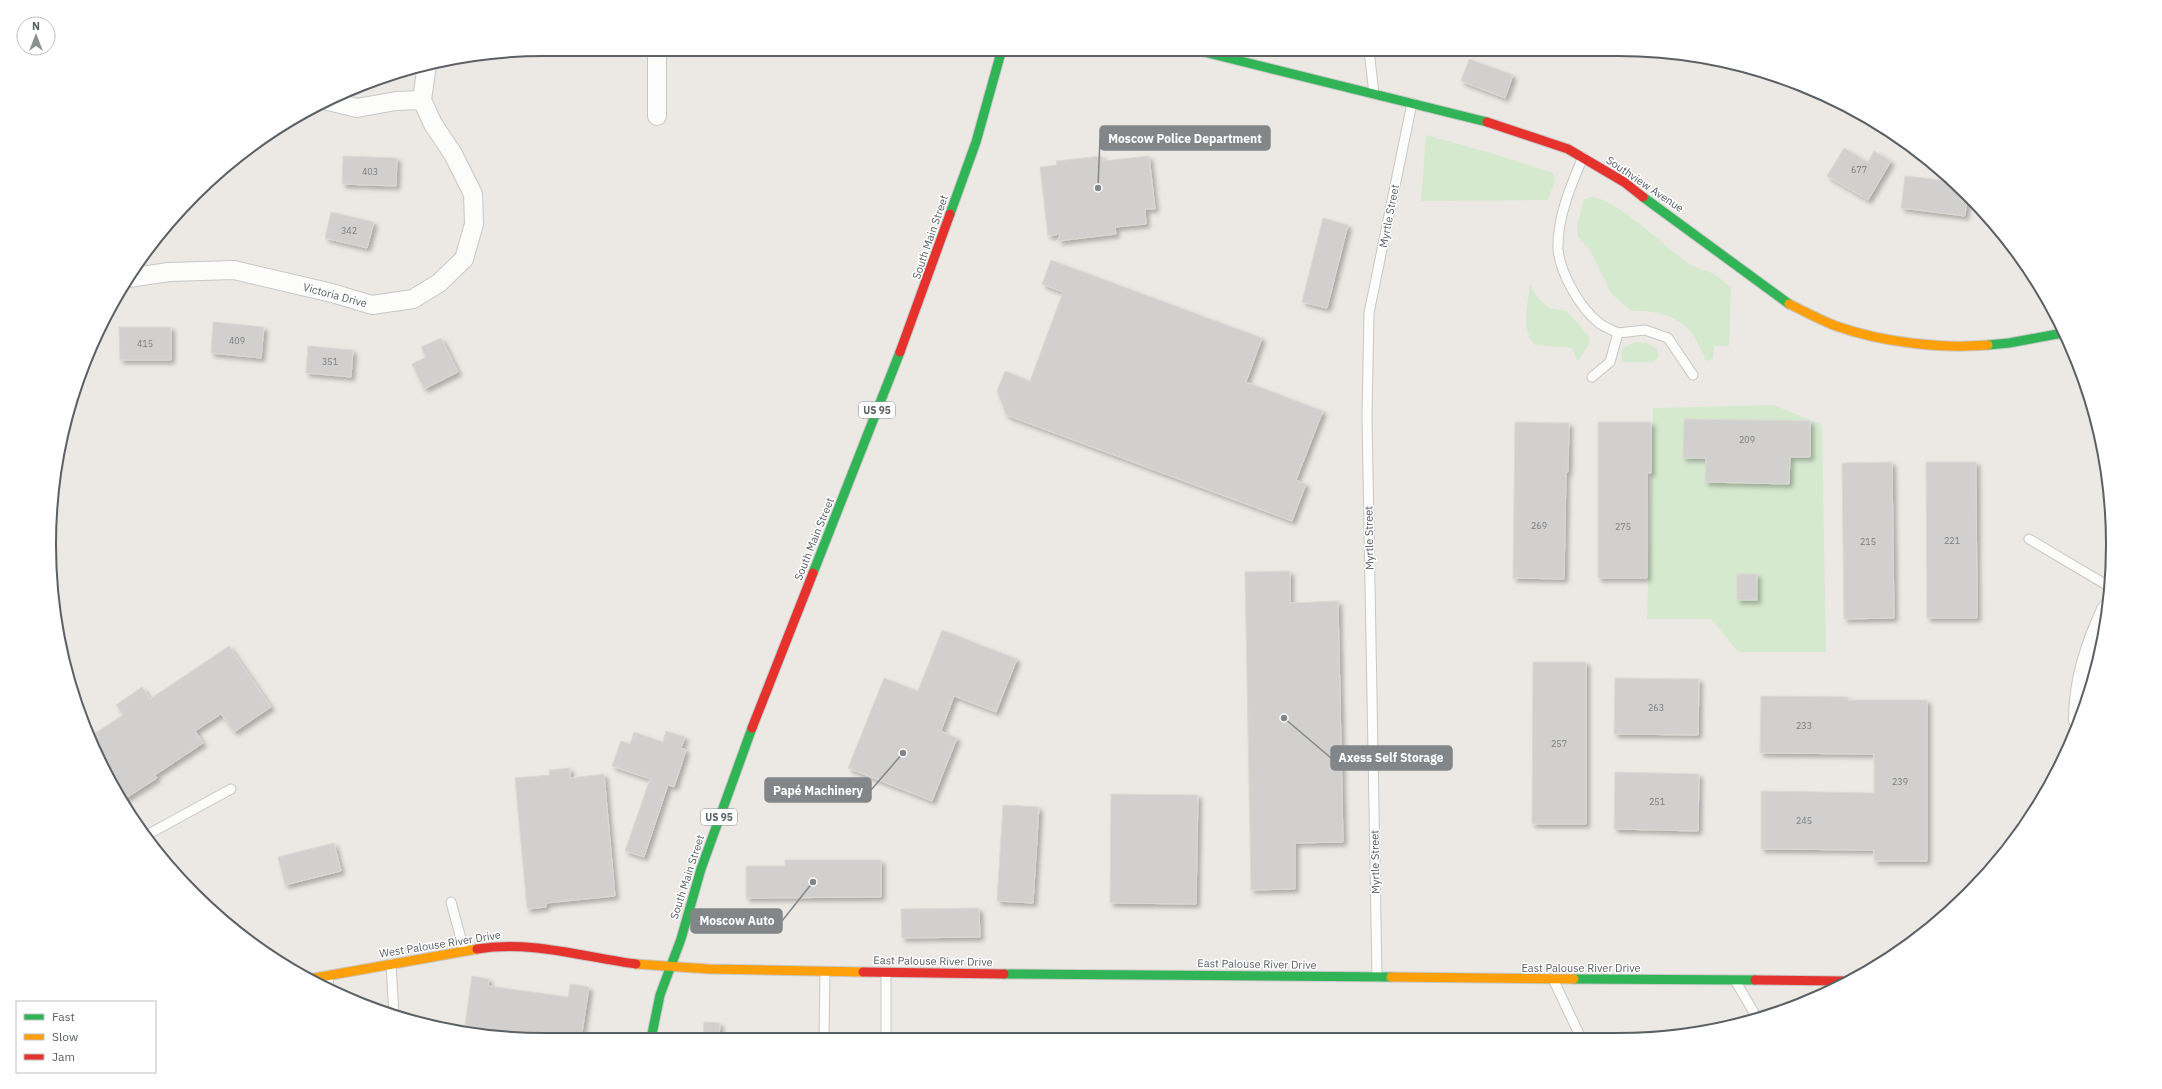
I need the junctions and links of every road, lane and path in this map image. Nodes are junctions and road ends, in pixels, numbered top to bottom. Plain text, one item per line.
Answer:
1 (657, 56) edge
2 (1000, 56) edge
3 (1220, 56) edge
4 (1369, 56) edge
5 (426, 71) edge
6 (1374, 94) junction
7 (422, 100) junction
8 (335, 103) edge
9 (1412, 103) junction
10 (657, 116) dead end
11 (1583, 157) junction
12 (136, 277) edge
13 (1618, 334) junction
14 (2059, 334) edge
15 (1693, 375) dead end
16 (1592, 376) dead end
17 (2029, 539) dead end
18 (2104, 584) edge
19 (2099, 625) edge
20 (2081, 699) edge
21 (231, 789) dead end
22 (150, 833) edge
23 (451, 902) dead end
24 (464, 950) junction
25 (391, 964) junction
26 (670, 968) junction
27 (825, 972) junction
28 (886, 973) junction
29 (328, 976) junction
30 (1377, 977) junction
31 (318, 978) edge
32 (1553, 980) junction
33 (1735, 981) junction
34 (1838, 981) edge
35 (329, 983) edge
36 (394, 1009) edge
37 (1754, 1013) edge
38 (652, 1033) edge
39 (824, 1033) edge
40 (886, 1033) edge
41 (1579, 1033) edge

1 - 10 street
2 - 26 main road, South Main Street / US 95
3 - 6 main road, Southview Avenue
4 - 6 lane
5 - 7 street
6 - 9 main road, Southview Avenue
7 - 8 street
7 - 12 street, Victoria Drive
9 - 11 main road, Southview Avenue
9 - 30 lane, Myrtle Street
11 - 13 lane
11 - 14 main road, Southview Avenue
13 - 15 lane
13 - 16 lane
17 - 18 lane
19 - 20 street
21 - 22 lane
23 - 24 lane
24 - 25 main road, West Palouse River Drive
24 - 26 main road, West Palouse River Drive
25 - 29 main road, West Palouse River Drive
25 - 36 lane
26 - 27 main road, East Palouse River Drive
26 - 38 main road, South Main Street / US 95
27 - 28 main road, East Palouse River Drive
27 - 39 lane
28 - 30 main road, East Palouse River Drive
28 - 40 lane
29 - 31 main road, West Palouse River Drive
29 - 35 lane
30 - 32 main road, East Palouse River Drive
32 - 33 main road, East Palouse River Drive
32 - 41 lane
33 - 34 main road, East Palouse River Drive
33 - 37 lane

